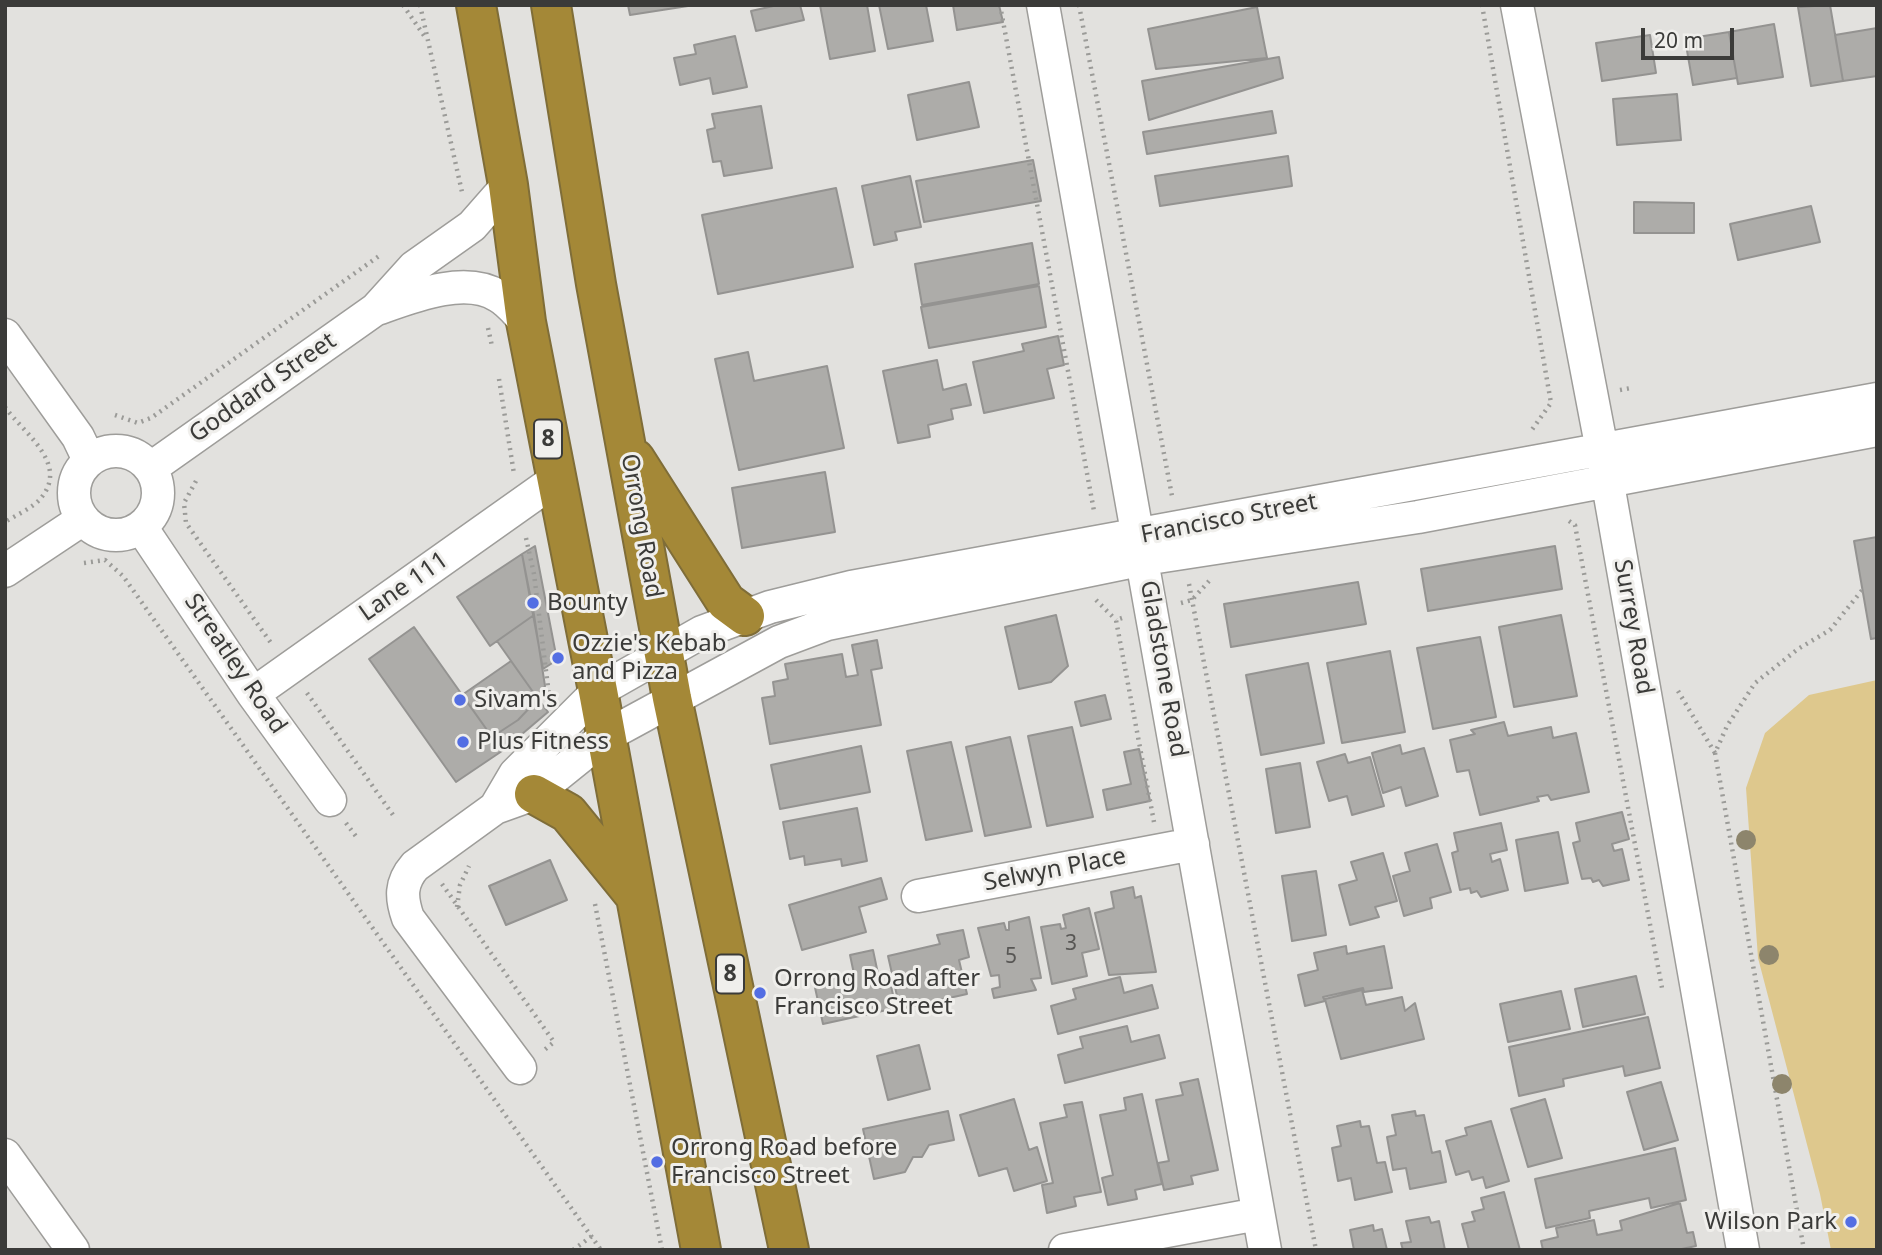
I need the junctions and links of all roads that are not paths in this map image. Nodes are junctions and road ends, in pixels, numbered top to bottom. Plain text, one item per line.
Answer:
1 (476, 5) edge
2 (551, 5) edge
3 (1043, 5) edge
4 (1517, 5) edge
5 (508, 185) junction
6 (376, 309) junction
7 (526, 322) junction
8 (5, 335) edge
9 (1877, 399) edge
10 (1877, 430) edge
11 (626, 445) junction
12 (89, 460) junction
13 (1604, 465) junction
14 (151, 468) junction
15 (555, 480) junction
16 (83, 519) junction
17 (141, 527) junction
18 (1142, 547) junction
19 (1102, 555) junction
20 (5, 571) edge
21 (745, 616) junction
22 (665, 652) junction
23 (598, 691) junction
24 (253, 694) junction
25 (672, 698) junction
26 (606, 736) junction
27 (534, 794) junction
28 (330, 800) dead end
29 (495, 808) junction
30 (1193, 845) junction
31 (918, 896) dead end
32 (636, 898) junction
33 (520, 1068) dead end
34 (5, 1155) edge
35 (1258, 1214) junction
36 (73, 1250) edge
37 (702, 1250) edge
38 (789, 1250) edge
39 (1065, 1250) edge
40 (1265, 1250) edge
41 (1743, 1250) edge

1 - 5 highway, 8
2 - 11 highway, Orrong Road / 8
3 - 18 street, Gladstone Road
4 - 13 street, Surrey Road
5 - 6 street, Goddard Street
5 - 7 highway, 8
6 - 7 street, Goddard Street
6 - 14 street, Goddard Street
7 - 15 highway, 8
8 - 12 street
9 - 13 street, Francisco Street
10 - 13 street, Francisco Street
11 - 21 highway
11 - 22 highway, Orrong Road / 8
12 - 14 street
12 - 16 street
13 - 18 street, Francisco Street
13 - 41 street, Surrey Road
14 - 17 street
15 - 23 highway, 8
15 - 24 street, Lane 111
16 - 17 street
16 - 20 street
17 - 24 street, Streatley Road
18 - 19 street, Francisco Street
18 - 30 street, Gladstone Road
19 - 21 street, Francisco Street
19 - 25 street, Francisco Street
21 - 22 street, Francisco Street
22 - 23 street, Francisco Street
22 - 25 highway, Orrong Road / 8
23 - 26 highway, 8
23 - 29 street, Francisco Street
24 - 28 street, Streatley Road
25 - 26 street, Francisco Street
25 - 38 highway, Orrong Road / 8
26 - 27 street, Francisco Street
26 - 32 highway, 8
27 - 29 street, Francisco Street
27 - 32 highway
29 - 33 street
30 - 31 street, Selwyn Place
30 - 35 street, Gladstone Road
32 - 37 highway, 8
34 - 36 street
35 - 39 street
35 - 40 street, Gladstone Road

